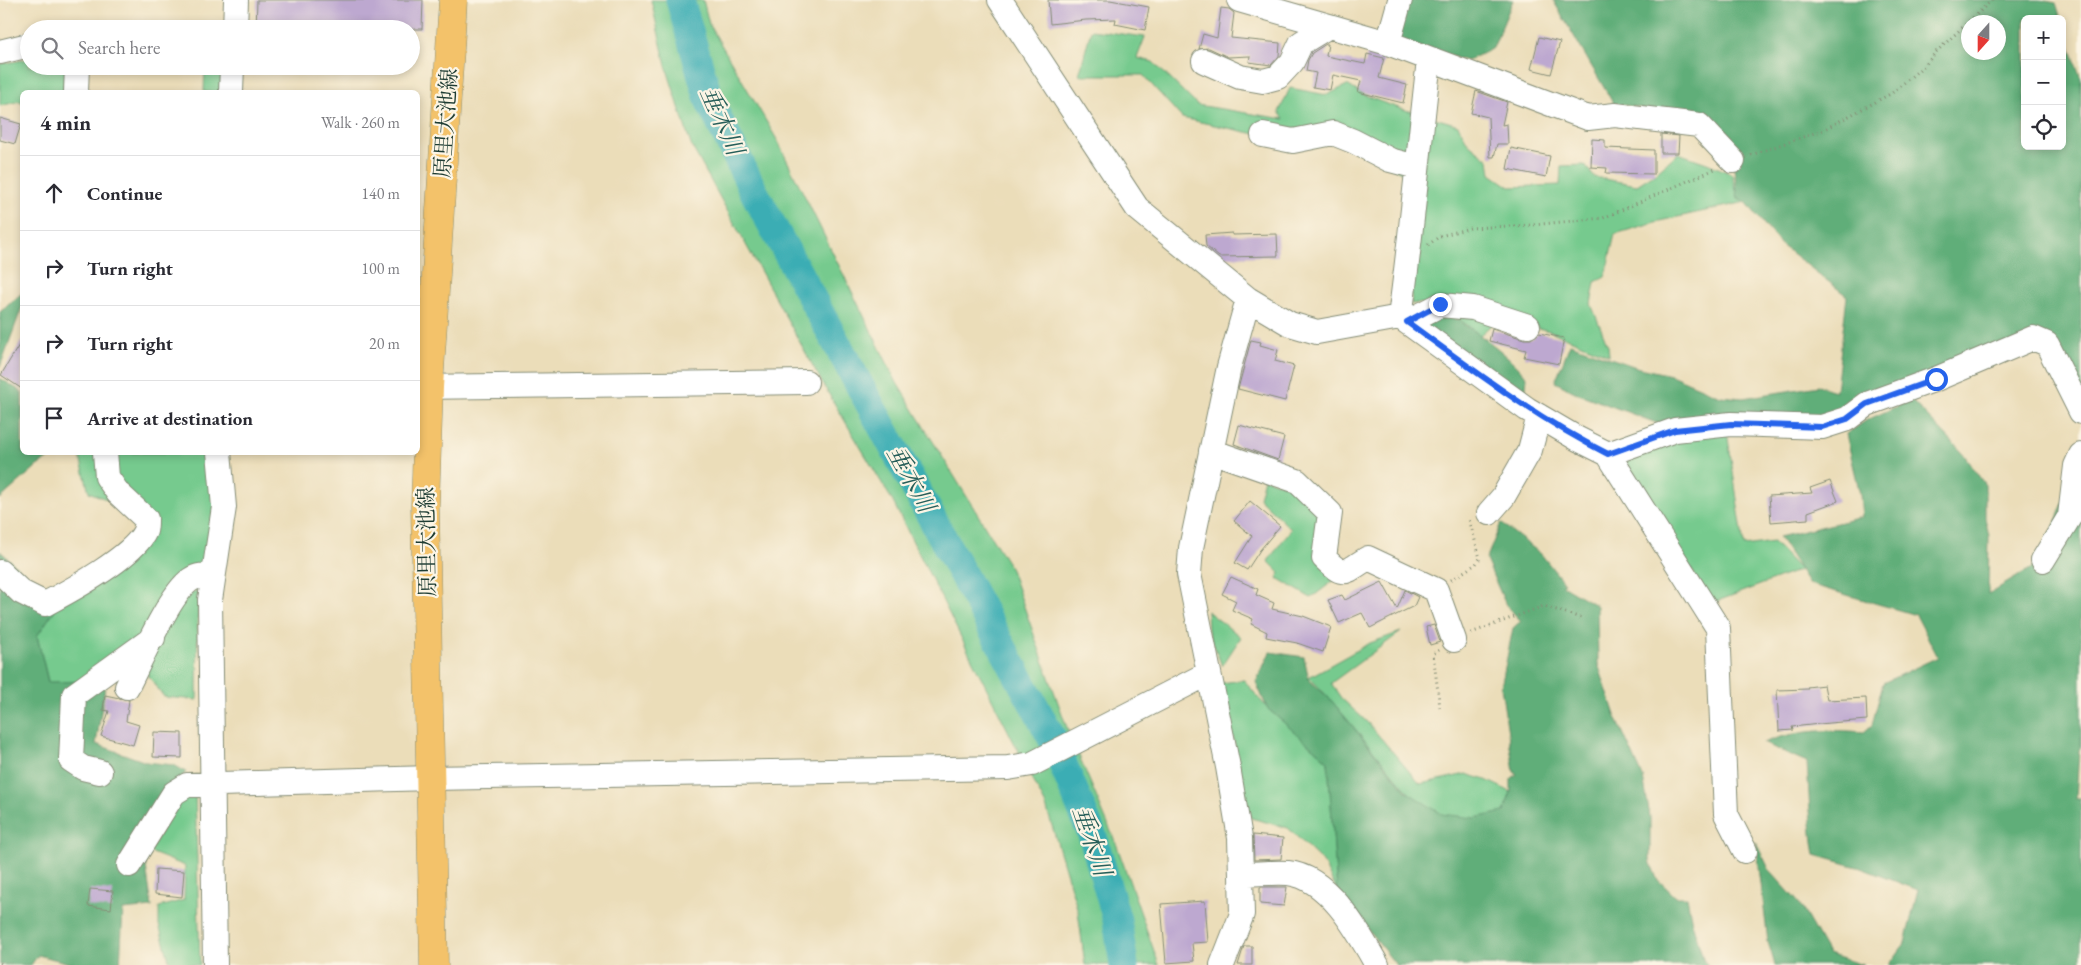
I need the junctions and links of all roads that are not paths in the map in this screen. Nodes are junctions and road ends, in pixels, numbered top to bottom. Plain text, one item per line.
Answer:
1 (236, 0) edge
2 (453, 0) edge
3 (1000, 0) edge
4 (1239, 0) edge
5 (1400, 0) edge
6 (235, 20) edge
7 (1329, 26) junction
8 (1388, 43) junction
9 (20, 47) edge
10 (0, 52) edge
11 (1429, 60) junction
12 (1204, 61) dead end
13 (77, 75) edge
14 (232, 75) edge
15 (76, 90) edge
16 (231, 90) edge
17 (1263, 135) dead end
18 (1733, 160) road end
19 (1417, 167) junction
20 (1248, 300) junction
21 (1404, 319) junction
22 (1528, 326) dead end
23 (806, 382) dead end
24 (423, 387) edge
25 (2081, 412) edge
26 (1539, 416) junction
27 (1211, 451) junction
28 (1608, 454) junction
29 (105, 455) edge
30 (219, 455) edge
31 (2081, 455) edge
32 (1479, 516) road end
33 (2043, 560) dead end
34 (0, 572) edge
35 (213, 576) junction
36 (153, 638) junction
37 (1454, 640) road end
38 (1209, 673) junction
39 (127, 687) dead end
40 (100, 772) dead end
41 (431, 778) junction
42 (212, 782) junction
43 (1745, 851) dead end
44 (129, 865) dead end
45 (1241, 874) junction
46 (215, 965) edge
47 (434, 965) edge
48 (1222, 965) edge
49 (1377, 965) edge

1 - 6 street
2 - 24 main road, 原里大池線
3 - 20 street
4 - 7 street
5 - 8 street
7 - 8 street
7 - 12 street
8 - 11 street
9 - 10 street
11 - 18 street
11 - 19 street
13 - 15 street
14 - 16 street
17 - 19 street
19 - 21 street
20 - 21 street
20 - 27 street
21 - 22 street
21 - 26 street
23 - 24 street
24 - 41 main road, 原里大池線
25 - 28 street
26 - 28 street
26 - 32 street
27 - 37 street
27 - 38 street
28 - 43 street
29 - 34 street
30 - 35 street
31 - 33 street
35 - 36 street
35 - 42 street
36 - 39 street
36 - 40 street
38 - 41 street
38 - 45 street
41 - 42 street
41 - 47 main road, 原里大池線
42 - 44 street
42 - 46 street
45 - 48 street
45 - 49 street

